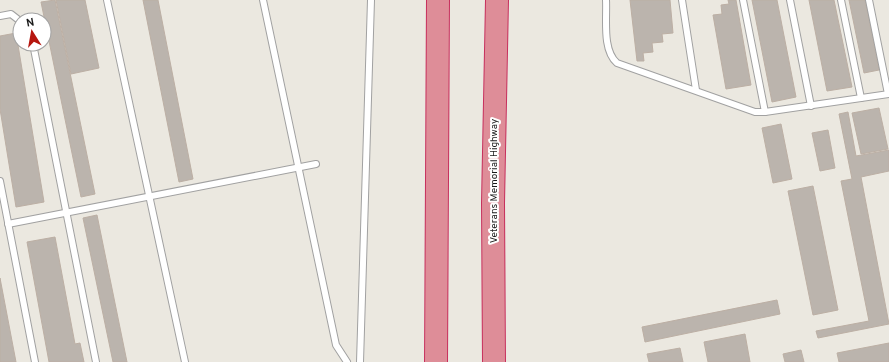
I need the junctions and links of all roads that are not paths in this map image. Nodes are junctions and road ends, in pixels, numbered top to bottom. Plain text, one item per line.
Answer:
1 (107, 0) edge
2 (263, 0) edge
3 (371, 0) edge
4 (438, 0) edge
5 (497, 0) edge
6 (606, 0) edge
7 (682, 0) edge
8 (743, 0) edge
9 (790, 0) edge
10 (841, 0) edge
11 (869, 0) edge
12 (12, 15) edge
13 (0, 16) edge
14 (35, 52) edge
15 (696, 90) junction
16 (889, 94) edge
17 (861, 98) junction
18 (811, 106) junction
19 (765, 112) junction
20 (316, 164) dead end
21 (300, 167) junction
22 (0, 181) edge
23 (149, 197) junction
24 (66, 213) junction
25 (8, 224) junction
26 (35, 362) edge
27 (96, 362) edge
28 (185, 362) edge
29 (347, 362) edge
30 (360, 362) edge
31 (436, 362) edge
32 (494, 362) edge

1 - 23 lane
2 - 21 lane
3 - 30 lane
4 - 31 highway
5 - 32 highway, Veterans Memorial Highway
6 - 15 lane
7 - 15 lane
8 - 19 lane
9 - 18 lane
10 - 17 lane
11 - 16 lane
12 - 13 lane
14 - 24 lane
15 - 19 lane
16 - 17 lane
17 - 18 lane
18 - 19 lane
20 - 21 lane
21 - 23 lane
21 - 29 lane
22 - 25 lane
23 - 24 lane
23 - 28 lane
24 - 25 lane
24 - 27 lane
25 - 26 lane

